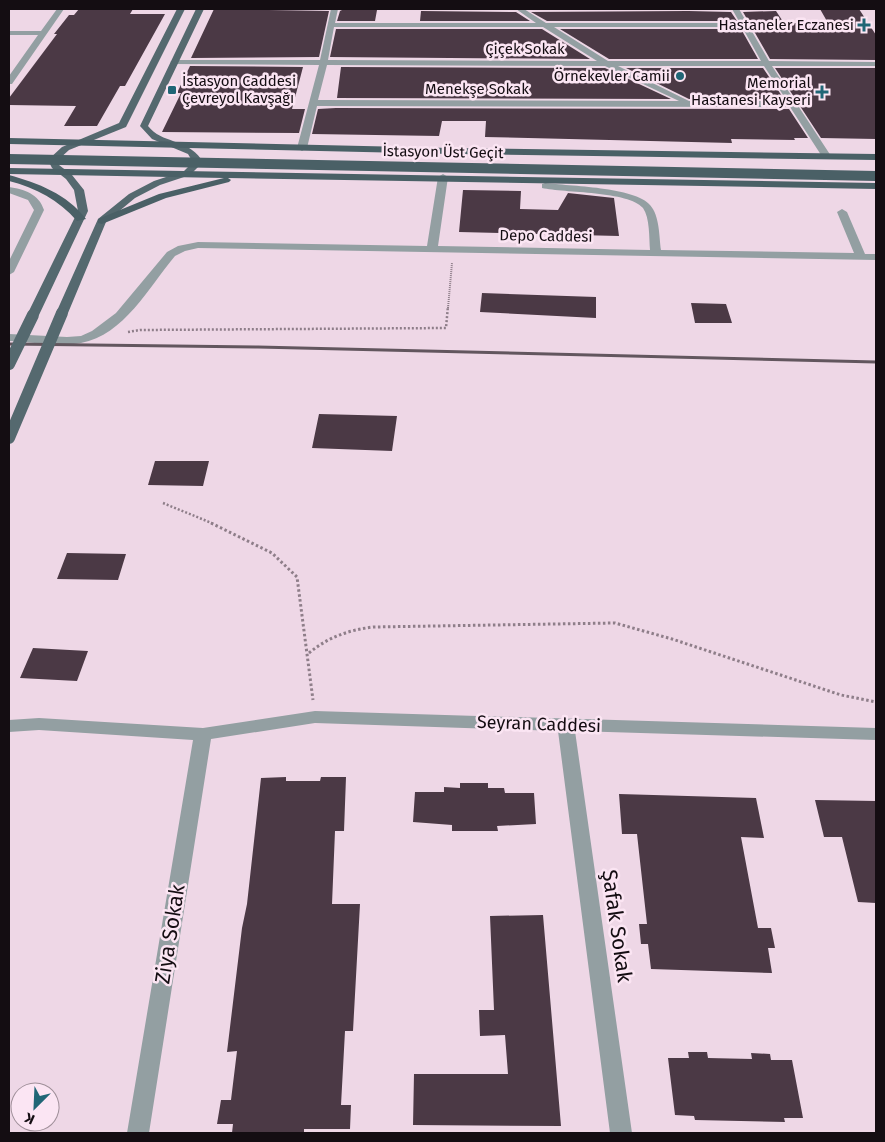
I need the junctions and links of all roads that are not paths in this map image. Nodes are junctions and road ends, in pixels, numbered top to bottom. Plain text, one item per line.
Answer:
1 (60, 9) edge
2 (181, 9) edge
3 (200, 9) edge
4 (334, 9) edge
5 (519, 9) edge
6 (736, 9) edge
7 (332, 25) junction
8 (542, 25) junction
9 (745, 25) junction
10 (9, 33) edge
11 (42, 33) junction
12 (174, 62) junction
13 (324, 62) junction
14 (606, 63) junction
15 (766, 63) junction
16 (876, 64) edge
17 (9, 82) edge
18 (313, 102) junction
19 (689, 103) junction
20 (792, 104) junction
21 (9, 141) edge
22 (82, 143) junction
23 (174, 144) junction
24 (302, 148) junction
25 (9, 151) edge
26 (826, 156) junction
27 (876, 157) edge
28 (9, 159) edge
29 (876, 168) edge
30 (9, 171) edge
31 (62, 172) junction
32 (187, 173) junction
33 (295, 175) junction
34 (876, 176) edge
35 (443, 177) junction
36 (9, 178) edge
37 (545, 186) dead end
38 (876, 186) edge
39 (9, 190) edge
40 (842, 212) dead end
41 (81, 219) junction
42 (102, 221) junction
43 (432, 249) junction
44 (656, 253) junction
45 (861, 257) junction
46 (876, 257) edge
47 (9, 272) edge
48 (9, 338) edge
49 (9, 364) edge
50 (9, 438) edge
51 (566, 725) junction
52 (9, 726) edge
53 (203, 734) junction
54 (876, 734) edge
55 (138, 1133) edge
56 (621, 1133) edge

1 - 11 street
2 - 22 main road
3 - 12 main road
4 - 7 street
5 - 8 street
6 - 9 street
7 - 8 street
7 - 13 street
8 - 9 street
8 - 14 street
9 - 15 street
10 - 11 street
11 - 17 street
12 - 13 street, Çiçek Sokak
12 - 23 main road
13 - 14 street, Çiçek Sokak
13 - 18 street
14 - 15 street, Çiçek Sokak
14 - 19 street
15 - 16 street, Çiçek Sokak
15 - 20 street
18 - 19 street, Menekşe Sokak
18 - 24 street
19 - 20 street, Menekşe Sokak
20 - 26 street
21 - 22 highway
22 - 23 highway
22 - 31 main road
23 - 24 highway
23 - 32 main road
24 - 26 highway
25 - 29 highway, İstasyon Üst Geçit
26 - 27 highway
28 - 34 highway, İstasyon Üst Geçit, bridge
30 - 31 highway
31 - 32 highway
31 - 41 main road
32 - 33 highway
32 - 42 main road
33 - 35 highway
33 - 42 highway
35 - 38 highway
35 - 43 street
36 - 41 highway
37 - 44 street
39 - 47 street
40 - 45 street
41 - 49 main road, bridge
42 - 50 main road, bridge
43 - 44 street, Depo Caddesi
43 - 48 street, Depo Caddesi
44 - 45 street, Depo Caddesi
45 - 46 street, Depo Caddesi
51 - 53 street, Seyran Caddesi
51 - 54 street, Seyran Caddesi
51 - 56 street, Şafak Sokak
52 - 53 street, Seyran Caddesi
53 - 55 street, Ziya Sokak

